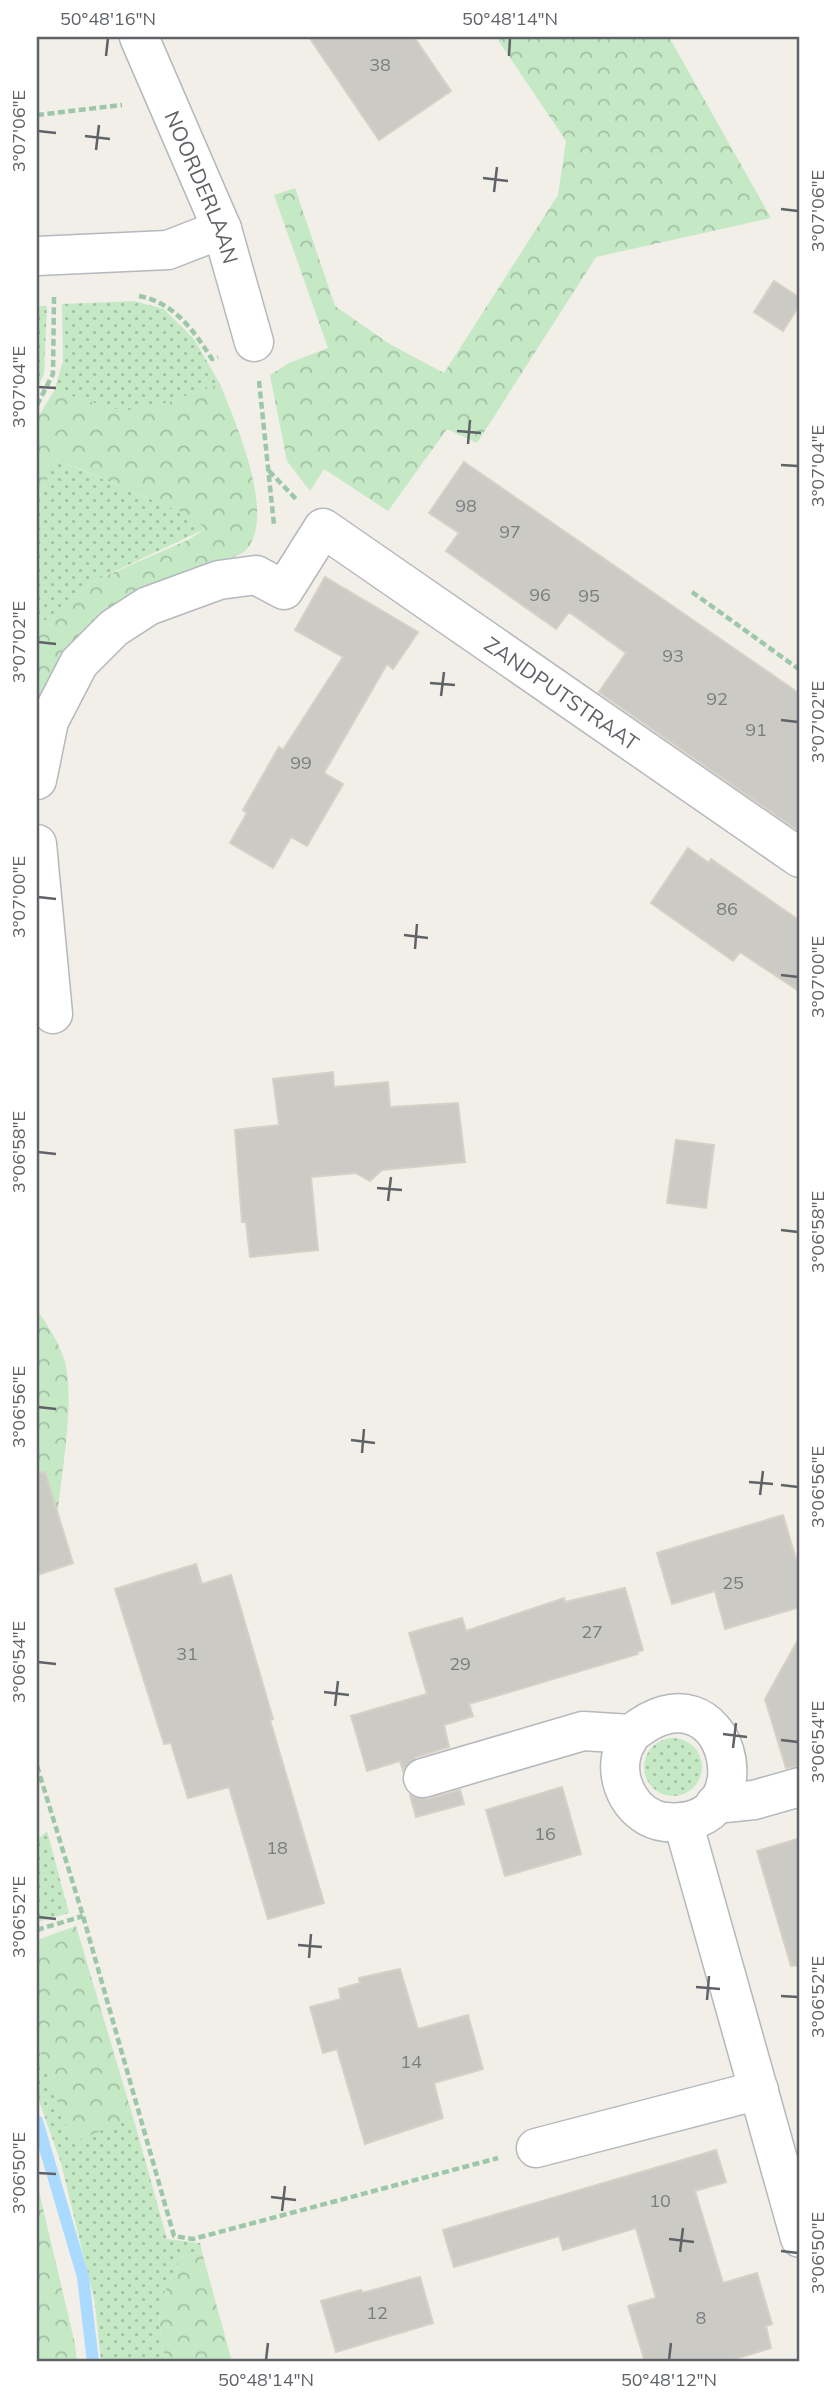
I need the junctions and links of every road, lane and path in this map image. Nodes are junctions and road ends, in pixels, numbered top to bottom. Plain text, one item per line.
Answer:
1 (139, 37) edge
2 (163, 89) junction
3 (37, 115) edge
4 (222, 229) junction
5 (37, 256) edge
6 (54, 292) dead end
7 (133, 295) dead end
8 (254, 342) junction
9 (37, 405) edge
10 (256, 575) junction
11 (692, 593) dead end
12 (800, 670) edge
13 (37, 780) edge
14 (37, 844) edge
15 (800, 858) edge
16 (53, 1014) dead end
17 (631, 1734) junction
18 (37, 1766) edge
19 (423, 1778) dead end
20 (800, 1787) edge
21 (699, 1813) junction
22 (83, 1916) junction
23 (37, 1930) edge
24 (759, 2090) junction
25 (536, 2148) joint
26 (800, 2238) edge

1 - 2 street, NOORDERLAAN
2 - 3 path
2 - 4 street, NOORDERLAAN
4 - 5 street
4 - 8 street, NOORDERLAAN
6 - 9 path
7 - 8 path
8 - 10 path
10 - 13 street
10 - 15 street, ZANDPUTSTRAAT
11 - 12 path
14 - 16 street
17 - 19 street
17 - 21 street
17 - 21 street
18 - 22 path
20 - 21 street
21 - 24 street
22 - 23 path
22 - 25 path
24 - 25 street
24 - 26 street

